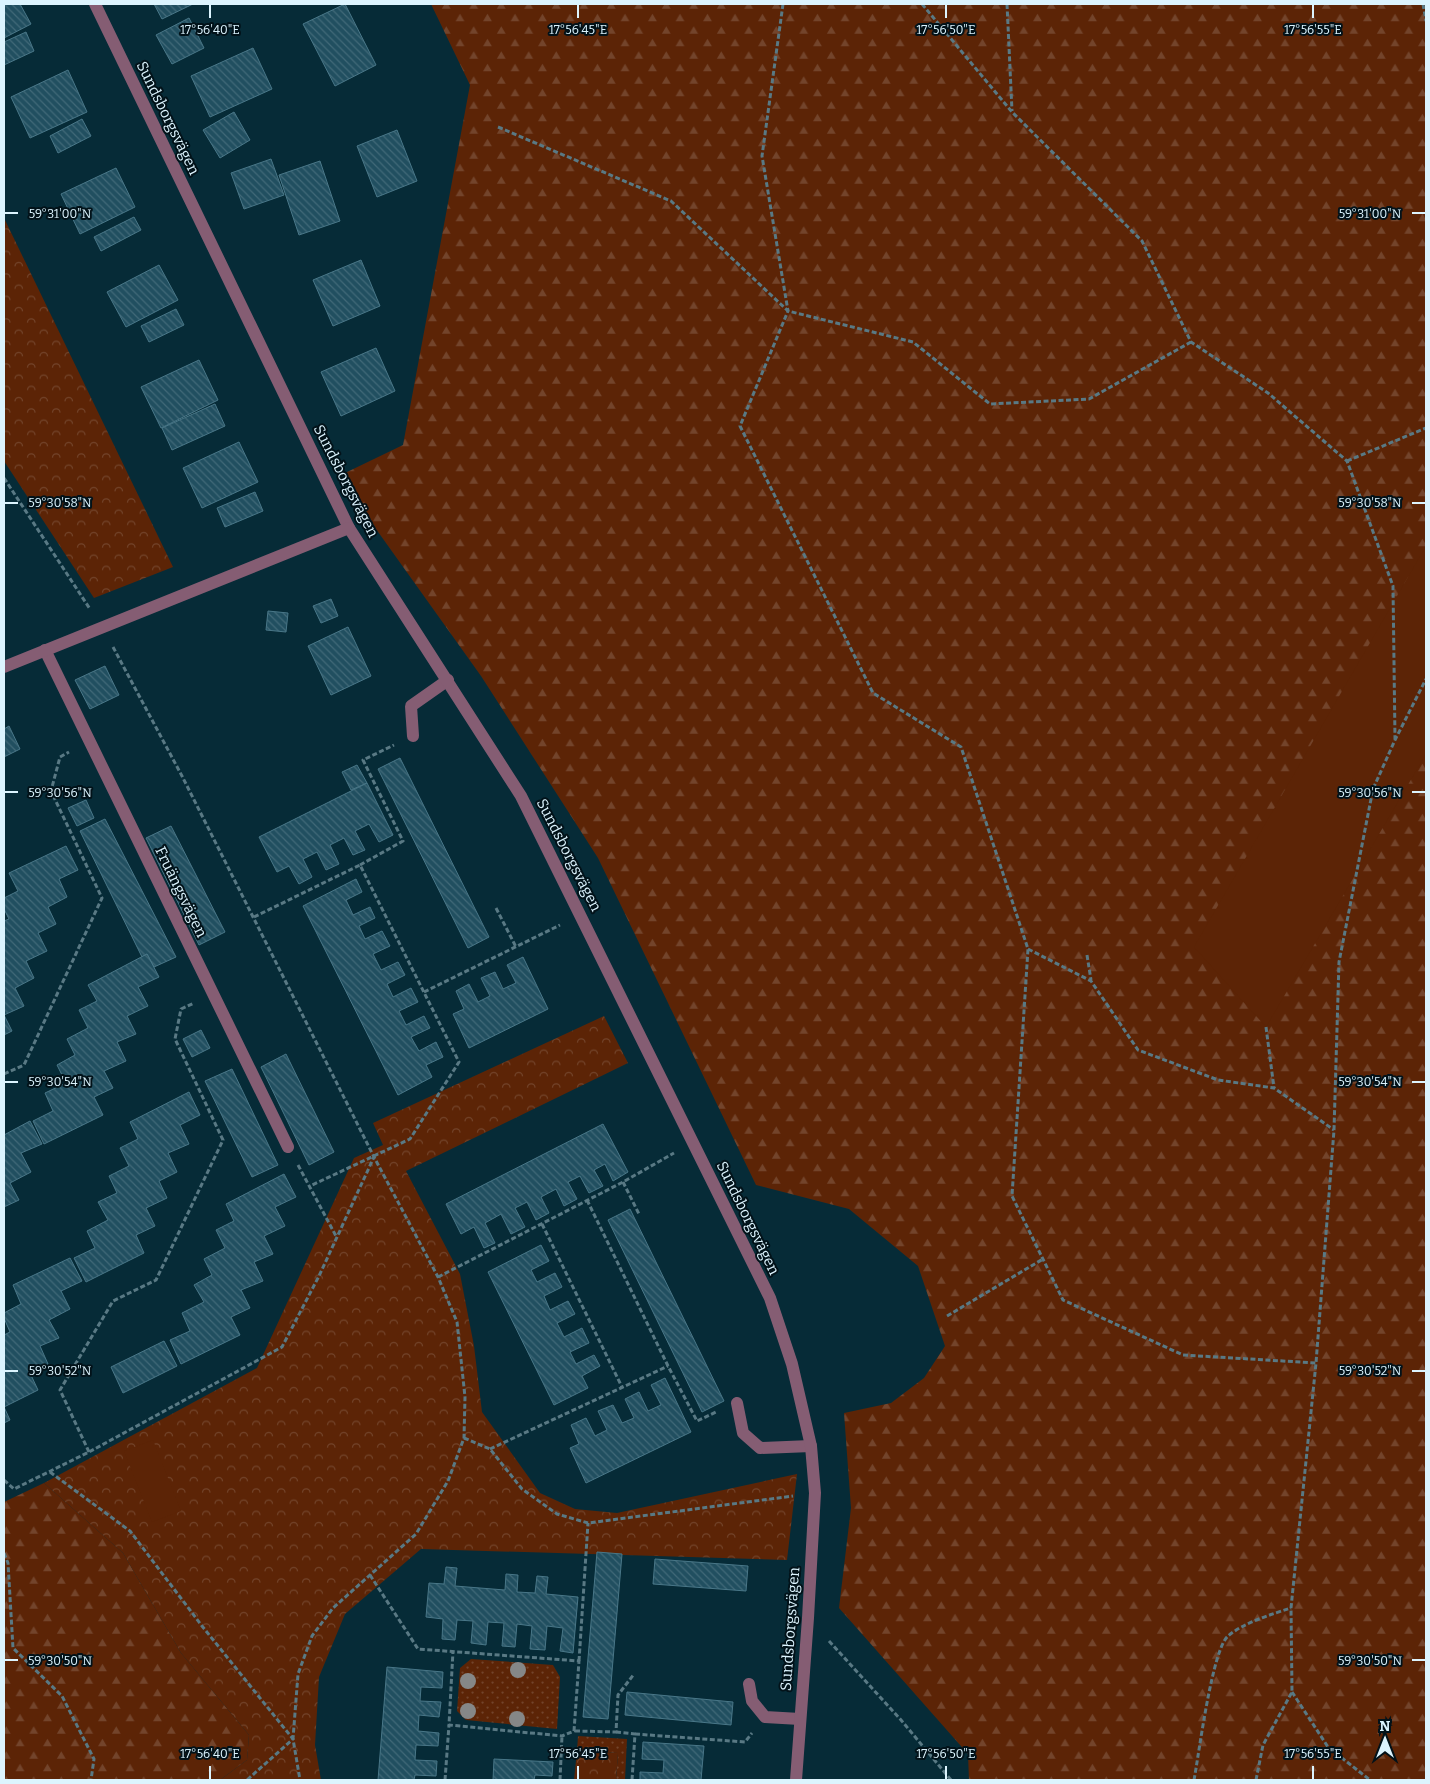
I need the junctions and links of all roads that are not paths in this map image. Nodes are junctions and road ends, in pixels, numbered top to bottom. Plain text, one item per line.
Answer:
1 (95, 4) edge
2 (349, 528) junction
3 (45, 650) junction
4 (4, 667) edge
5 (448, 680) junction
6 (413, 736) road end
7 (288, 1147) road end
8 (737, 1403) road end
9 (811, 1446) junction
10 (749, 1684) dead end
11 (800, 1719) junction
12 (796, 1780) edge

1 - 2 street, Sundsborgsvägen
2 - 3 street
2 - 5 street, Sundsborgsvägen
3 - 4 street
3 - 7 street, Fruängsvägen
5 - 6 street
5 - 9 street, Sundsborgsvägen
8 - 9 street
9 - 11 street, Sundsborgsvägen
10 - 11 street
11 - 12 street, Sundsborgsvägen

